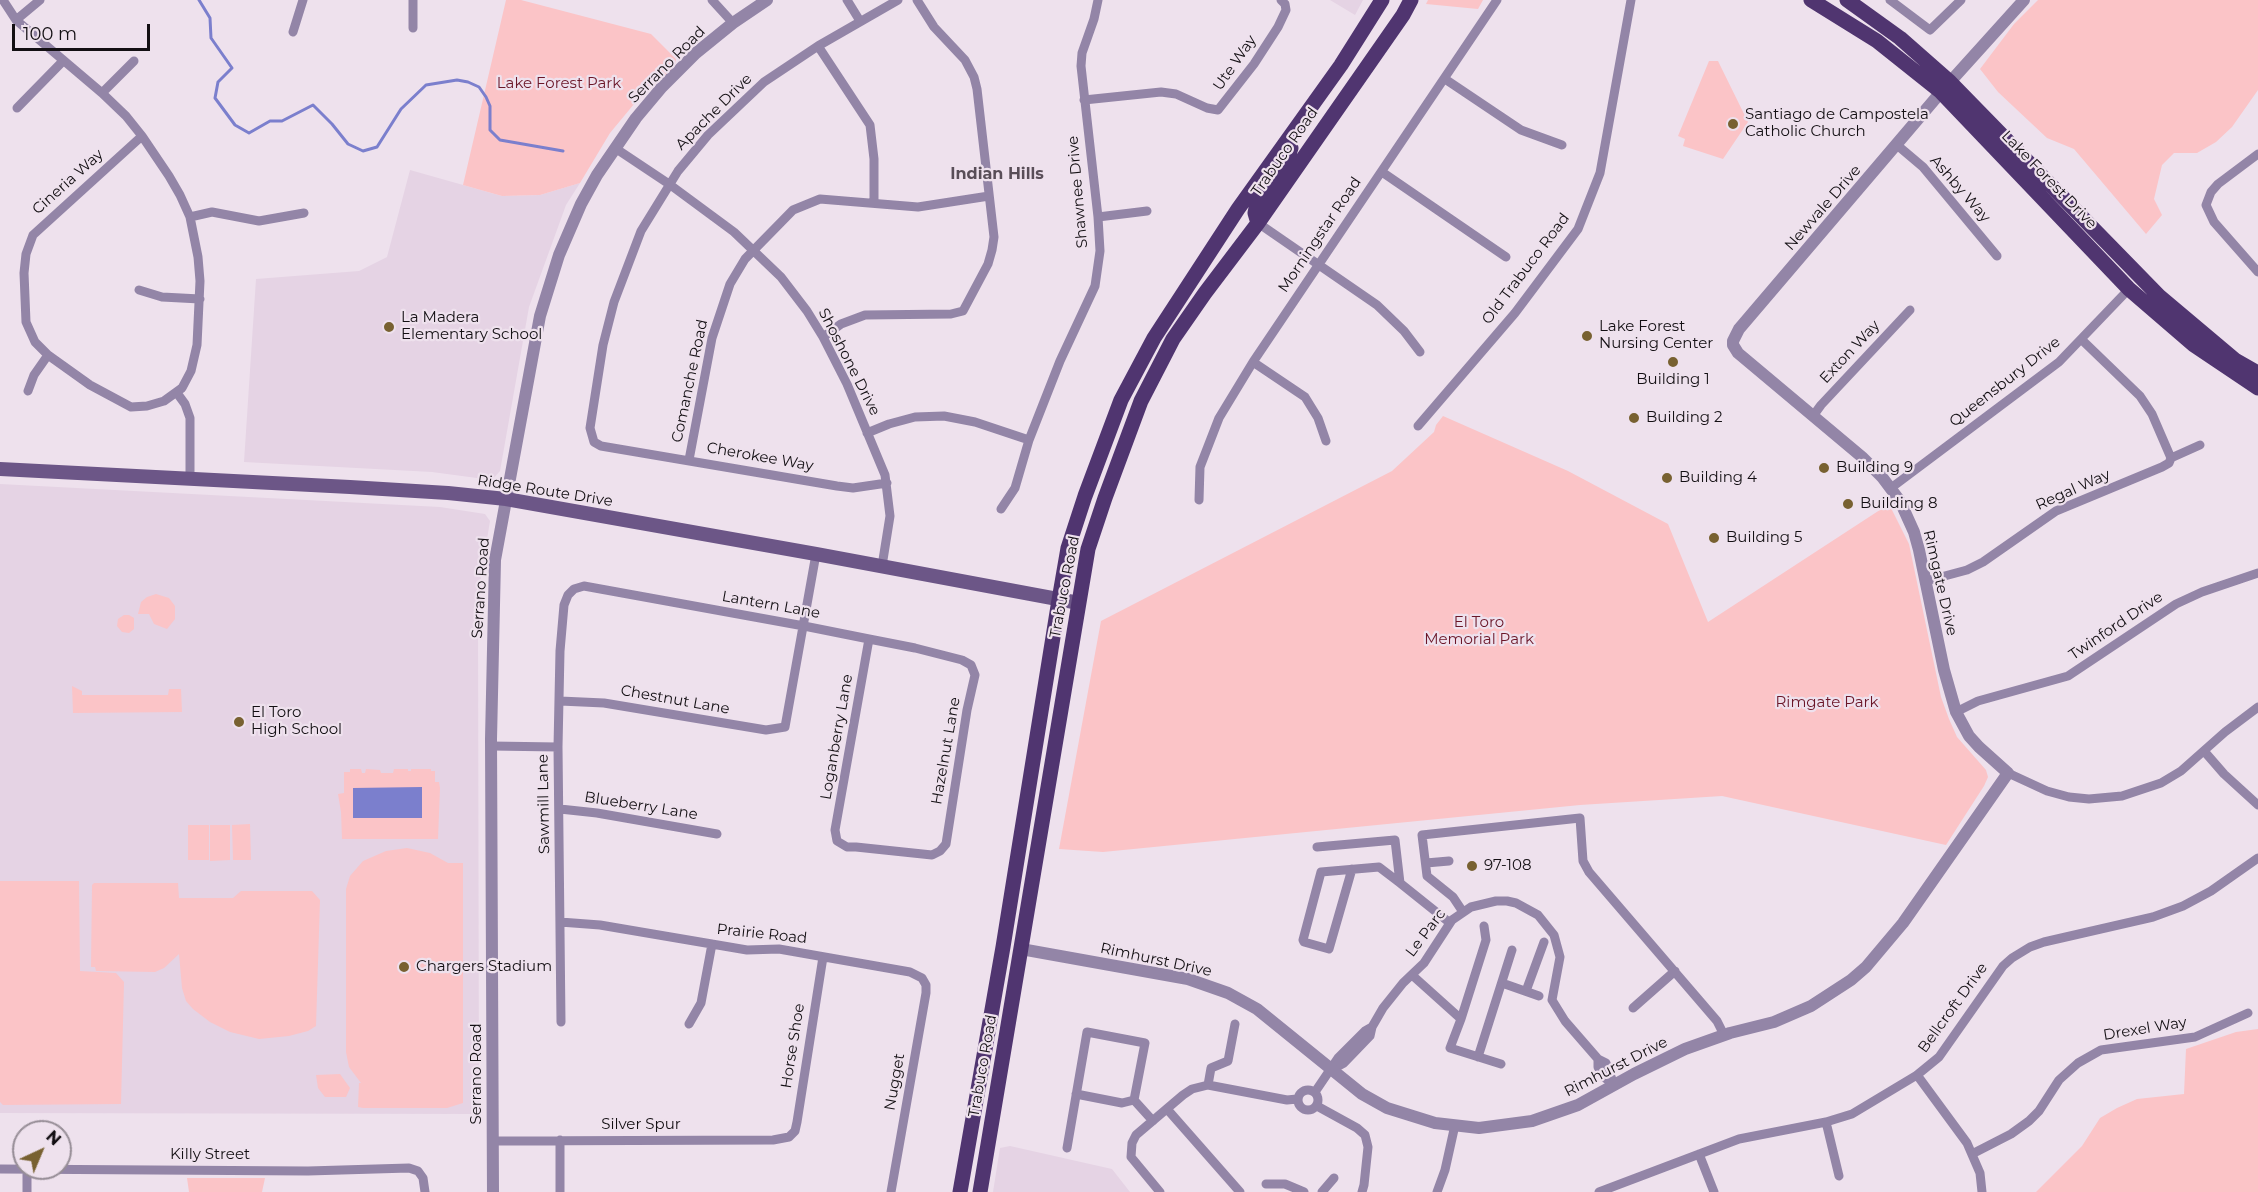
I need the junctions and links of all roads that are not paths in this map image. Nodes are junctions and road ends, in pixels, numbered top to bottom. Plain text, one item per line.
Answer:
1 (3, 0) edge
2 (40, 0) edge
3 (303, 0) edge
4 (412, 0) edge
5 (712, 0) edge
6 (767, 0) edge
7 (847, 0) edge
8 (898, 0) edge
9 (917, 0) edge
10 (1098, 0) edge
11 (1382, 0) edge
12 (1412, 0) edge
13 (1497, 0) edge
14 (1630, 0) edge
15 (1811, 0) edge
16 (1847, 0) edge
17 (1890, 0) edge
18 (1961, 0) edge
19 (2024, 0) edge
20 (1283, 2) edge
21 (16, 20) junction
22 (860, 21) junction
23 (733, 23) junction
24 (413, 28) dead end
25 (293, 32) dead end
26 (818, 46) junction
27 (63, 61) junction
28 (134, 61) dead end
29 (1445, 79) junction
30 (1946, 87) junction
31 (102, 93) junction
32 (1084, 100) junction
33 (17, 108) dead end
34 (142, 136) junction
35 (1288, 139) junction
36 (1562, 145) dead end
37 (1897, 145) junction
38 (615, 148) junction
39 (2258, 154) edge
40 (1382, 172) junction
41 (669, 184) junction
42 (989, 196) junction
43 (874, 203) junction
44 (1147, 212) dead end
45 (304, 213) dead end
46 (190, 217) junction
47 (1098, 217) junction
48 (1258, 224) junction
49 (753, 249) junction
50 (2114, 251) junction
51 (1997, 256) dead end
52 (1506, 257) dead end
53 (1318, 264) junction
54 (2258, 273) edge
55 (2129, 289) junction
56 (138, 290) dead end
57 (2159, 296) junction
58 (200, 299) junction
59 (1910, 310) dead end
60 (823, 338) junction
61 (2082, 339) junction
62 (1733, 345) joint
63 (1420, 352) dead end
64 (48, 355) junction
65 (1252, 362) junction
66 (2258, 373) edge
67 (2258, 388) edge
68 (28, 391) dead end
69 (177, 393) junction
70 (1813, 416) junction
71 (1418, 426) dead end
72 (867, 433) junction
73 (1029, 440) junction
74 (1326, 441) dead end
75 (594, 442) joint
76 (2200, 445) dead end
77 (2171, 458) junction
78 (689, 460) junction
79 (0, 469) edge
80 (190, 479) junction
81 (887, 483) junction
82 (1891, 488) junction
83 (506, 500) junction
84 (1199, 500) dead end
85 (1001, 509) dead end
86 (816, 554) junction
87 (882, 566) junction
88 (2258, 573) edge
89 (1926, 581) junction
90 (574, 589) joint
91 (1059, 600) junction
92 (1079, 603) junction
93 (804, 626) junction
94 (869, 639) junction
95 (962, 660) joint
96 (560, 701) junction
97 (2258, 708) edge
98 (1956, 712) junction
99 (1041, 713) junction
100 (492, 746) junction
101 (558, 747) junction
102 (2204, 751) junction
103 (2008, 773) junction
104 (1049, 785) junction
105 (2258, 805) edge
106 (560, 809) junction
107 (717, 834) dead end
108 (1317, 847) dead end
109 (940, 851) joint
110 (2258, 858) edge
111 (1449, 861) dead end
112 (1426, 863) junction
113 (1016, 866) junction
114 (1352, 869) junction
115 (1400, 883) junction
116 (1463, 912) junction
117 (560, 922) junction
118 (1450, 923) junction
119 (1484, 927) dead end
120 (1544, 942) dead end
121 (712, 944) junction
122 (1021, 949) junction
123 (1512, 950) dead end
124 (823, 957) junction
125 (1675, 970) junction
126 (1412, 975) junction
127 (922, 978) joint
128 (1502, 983) junction
129 (1526, 991) junction
130 (1539, 996) dead end
131 (993, 1003) junction
132 (1633, 1008) dead end
133 (2248, 1013) dead end
134 (1461, 1019) junction
135 (561, 1022) dead end
136 (689, 1023) dead end
137 (1235, 1024) dead end
138 (1724, 1035) junction
139 (1478, 1056) junction
140 (1501, 1064) dead end
141 (1331, 1070) junction
142 (1917, 1075) junction
143 (1208, 1085) junction
144 (1614, 1085) junction
145 (1315, 1092) junction
146 (1076, 1094) junction
147 (1297, 1099) junction
148 (1134, 1100) junction
149 (1317, 1106) junction
150 (1167, 1109) junction
151 (1153, 1121) junction
152 (972, 1122) junction
153 (1826, 1122) junction
154 (1455, 1125) junction
155 (789, 1137) joint
156 (560, 1140) junction
157 (492, 1141) junction
158 (1067, 1148) dead end
159 (1699, 1154) junction
160 (1972, 1154) junction
161 (72, 1169) edge
162 (1839, 1176) dead end
163 (1334, 1178) dead end
164 (1266, 1184) dead end
165 (425, 1192) edge
166 (493, 1192) edge
167 (560, 1192) edge
168 (891, 1192) edge
169 (960, 1192) edge
170 (969, 1192) edge
171 (980, 1192) edge
172 (1160, 1192) edge
173 (1240, 1192) edge
174 (1304, 1192) edge
175 (1322, 1192) edge
176 (1362, 1192) edge
177 (1438, 1192) edge
178 (1599, 1192) edge
179 (1714, 1192) edge
180 (1982, 1192) edge

1 - 21 street
2 - 21 street
3 - 25 street
4 - 24 street
5 - 23 street
6 - 23 street, Serrano Road
7 - 22 street
8 - 22 street, Apache Drive
9 - 42 street
10 - 32 street, Shawnee Drive
11 - 35 main road, Trabuco Road
12 - 48 main road, Trabuco Road
13 - 29 street, Morningstar Road
14 - 71 street, Old Trabuco Road
15 - 30 main road, Lake Forest Drive
16 - 30 main road, Lake Forest Drive
17 - 18 street
19 - 30 street, Newvale Drive
20 - 32 street, Ute Way
21 - 27 street
22 - 26 street, Apache Drive
23 - 38 street, Serrano Road
26 - 41 street, Apache Drive
26 - 43 street
27 - 31 street
27 - 33 street
28 - 31 street
29 - 36 street
29 - 40 street, Morningstar Road
30 - 37 street, Newvale Drive
30 - 50 main road, Lake Forest Drive
30 - 55 main road, Lake Forest Drive
31 - 34 street
32 - 47 street, Shawnee Drive
34 - 46 street
34 - 64 street, Cineria Way
35 - 48 main road
35 - 91 main road, Trabuco Road
37 - 51 street, Ashby Way
37 - 62 street, Newvale Drive
38 - 41 street, Shoshone Drive
38 - 83 street, Serrano Road
39 - 54 street
40 - 52 street
40 - 53 street, Morningstar Road
41 - 49 street, Shoshone Drive
41 - 75 street, Apache Drive
42 - 43 street, Comanche Road
42 - 60 street
43 - 49 street, Comanche Road
44 - 47 street
45 - 46 street
46 - 58 street
47 - 73 street, Shawnee Drive
48 - 53 street
48 - 92 main road, Trabuco Road
49 - 60 street, Shoshone Drive
49 - 78 street, Comanche Road
50 - 55 main road
50 - 57 main road, Lake Forest Drive
53 - 63 street
53 - 65 street, Morningstar Road
55 - 57 main road
55 - 61 street, Queensbury Drive
55 - 67 main road, Lake Forest Drive
56 - 58 street
57 - 66 main road, Lake Forest Drive
58 - 69 street
59 - 70 street, Exton Way
60 - 72 street, Shoshone Drive
61 - 77 street
61 - 82 street, Queensbury Drive
62 - 70 street, Rimgate Drive
64 - 68 street
64 - 69 street, Cineria Way
65 - 74 street
65 - 84 street, Morningstar Road
69 - 80 street
70 - 82 street, Rimgate Drive
72 - 73 street
72 - 81 street, Shoshone Drive
73 - 85 street, Shawnee Drive
75 - 78 street, Cherokee Way
76 - 77 street, Regal Way
77 - 89 street, Regal Way
78 - 81 street, Cherokee Way
79 - 80 main road, Ridge Route Drive
80 - 83 main road, Ridge Route Drive
81 - 87 street, Shoshone Drive
82 - 89 street, Rimgate Drive
83 - 86 main road, Ridge Route Drive
83 - 100 street, Serrano Road
86 - 87 main road, Ridge Route Drive
86 - 93 street
87 - 91 main road, Ridge Route Drive
88 - 98 street, Twinford Drive
89 - 98 street, Rimgate Drive
90 - 93 street, Lantern Lane
90 - 96 street, Sawmill Lane
91 - 92 main road, Ridge Route Drive
91 - 99 main road, Trabuco Road
92 - 104 main road, Trabuco Road
93 - 94 street, Lantern Lane
93 - 96 street, Chestnut Lane
94 - 95 street, Lantern Lane
94 - 109 street, Loganberry Lane
95 - 109 street, Hazelnut Lane
96 - 101 street, Sawmill Lane
97 - 102 street
98 - 103 street, Rimgate Drive
99 - 104 main road
99 - 113 main road, Trabuco Road
100 - 101 street
100 - 157 street, Serrano Road
101 - 106 street, Sawmill Lane
102 - 103 street
102 - 105 street
103 - 138 street, Rimhurst Drive
104 - 122 main road, Trabuco Road
106 - 107 street, Blueberry Lane
106 - 117 street, Sawmill Lane
108 - 115 street
110 - 142 street, Bellcroft Drive
111 - 112 street
112 - 116 street
112 - 125 street
113 - 122 main road
113 - 131 main road, Trabuco Road
114 - 114 street
114 - 115 street
115 - 118 street
116 - 118 street, Le Parc
116 - 144 street, Le Parc
117 - 121 street, Prairie Road
117 - 135 street, Sawmill Lane
118 - 126 street, Le Parc
119 - 134 street
120 - 129 street
121 - 124 street, Prairie Road
121 - 136 street
122 - 131 main road
122 - 141 street, Rimhurst Drive
122 - 171 main road, Trabuco Road
123 - 128 street
124 - 127 street, Prairie Road
124 - 155 street, Horse Shoe
125 - 132 street
125 - 138 street
126 - 134 street
126 - 141 street, Le Parc
127 - 168 street, Nugget
128 - 129 street
128 - 139 street
129 - 130 street
131 - 152 main road, Trabuco Road
133 - 160 street, Drexel Way
134 - 139 street
137 - 143 street
138 - 144 street, Rimhurst Drive
139 - 140 street
141 - 145 street, Le Parc
141 - 154 street, Rimhurst Drive
142 - 153 street, Bellcroft Drive
142 - 160 street
143 - 147 street
143 - 150 street
144 - 154 street, Rimhurst Drive
145 - 147 street
145 - 149 street
146 - 148 street
146 - 148 street
146 - 158 street
147 - 149 street
148 - 151 street
149 - 176 street
150 - 151 street
150 - 173 street
151 - 172 street
152 - 169 main road, Trabuco Road
152 - 170 main road
153 - 159 street, Bellcroft Drive
153 - 162 street
154 - 177 street
155 - 156 street, Silver Spur
156 - 157 street, Silver Spur
156 - 167 street
157 - 166 street, Serrano Road
159 - 178 street, Bellcroft Drive
159 - 179 street
160 - 180 street
161 - 165 street, Killy Street
163 - 175 street
164 - 174 street

